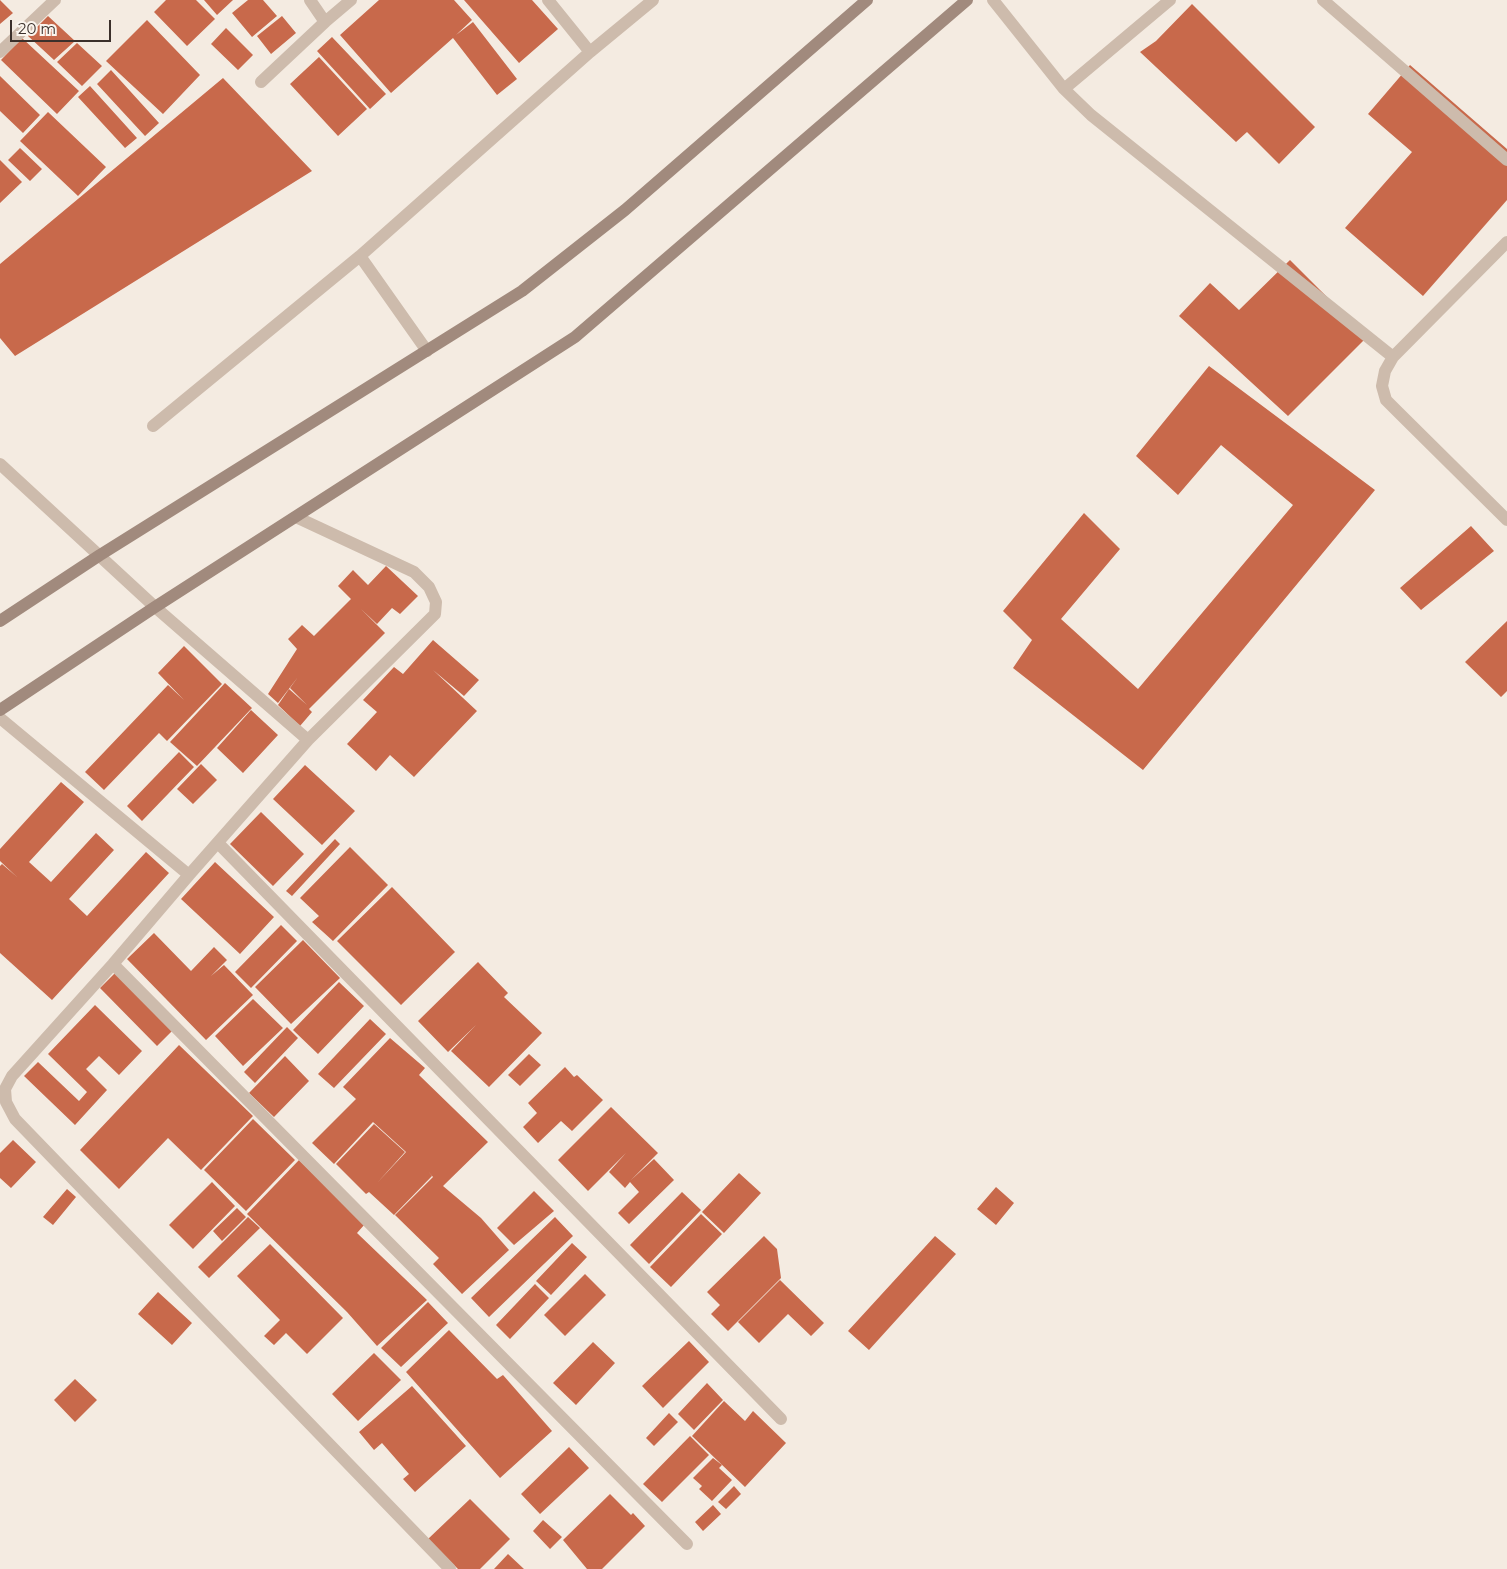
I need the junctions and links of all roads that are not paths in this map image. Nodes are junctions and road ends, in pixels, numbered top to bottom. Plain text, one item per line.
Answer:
1 (54, 0) edge
2 (310, 0) edge
3 (351, 0) edge
4 (548, 0) edge
5 (653, 0) edge
6 (867, 0) edge
7 (967, 0) edge
8 (993, 0) edge
9 (1170, 0) edge
10 (1323, 0) edge
11 (325, 22) junction
12 (0, 52) edge
13 (590, 52) junction
14 (261, 82) dead end
15 (1064, 89) junction
16 (1507, 160) edge
17 (1507, 242) edge
18 (360, 256) junction
19 (427, 351) junction
20 (1393, 357) junction
21 (152, 426) dead end
22 (2, 471) edge
23 (296, 517) junction
24 (1507, 520) edge
25 (100, 555) junction
26 (155, 607) junction
27 (0, 621) edge
28 (0, 710) edge
29 (0, 718) edge
30 (308, 740) junction
31 (218, 843) junction
32 (188, 874) junction
33 (113, 964) junction
34 (781, 1419) dead end
35 (687, 1544) dead end
36 (450, 1569) edge

1 - 12 street
2 - 11 street
3 - 11 street
4 - 13 street
5 - 13 street
6 - 19 main road
7 - 23 main road
8 - 15 street
9 - 15 street
10 - 16 street
11 - 14 street
13 - 18 street
15 - 20 street
17 - 20 street
18 - 19 street
18 - 21 street
19 - 25 main road
20 - 24 street
22 - 25 street
23 - 26 main road
23 - 30 street
25 - 26 street
25 - 27 main road
26 - 28 main road
26 - 30 street
29 - 32 street
30 - 31 street
31 - 32 street
31 - 34 street
32 - 33 street
33 - 35 street
33 - 36 street

